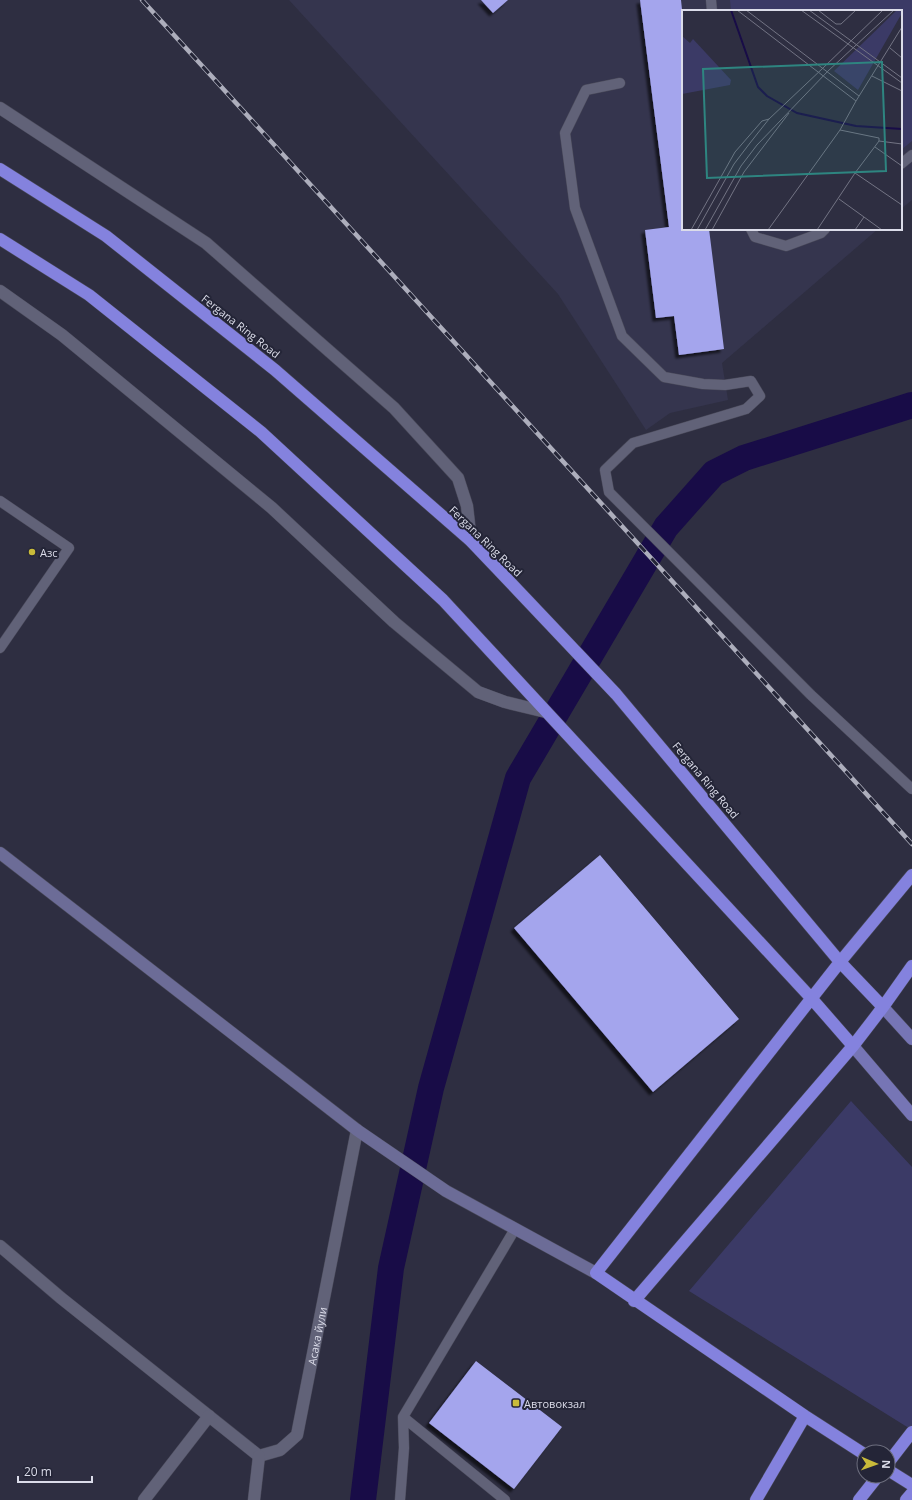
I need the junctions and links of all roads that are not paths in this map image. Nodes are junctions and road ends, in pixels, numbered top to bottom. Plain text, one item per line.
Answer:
1 (711, 0) edge
2 (712, 10) edge
3 (620, 83) dead end
4 (0, 108) edge
5 (912, 155) edge
6 (902, 163) edge
7 (0, 169) edge
8 (751, 230) edge
9 (824, 230) edge
10 (0, 239) edge
11 (0, 291) edge
12 (0, 501) edge
13 (471, 541) junction
14 (0, 648) edge
15 (547, 712) junction
16 (912, 789) edge
17 (0, 853) edge
18 (912, 876) edge
19 (840, 962) junction
20 (912, 966) edge
21 (812, 999) junction
22 (883, 1007) junction
23 (912, 1039) edge
24 (853, 1046) junction
25 (912, 1115) edge
26 (357, 1130) junction
27 (515, 1229) junction
28 (0, 1246) edge
29 (596, 1273) junction
30 (634, 1301) junction
31 (209, 1416) junction
32 (805, 1416) junction
33 (403, 1417) junction
34 (912, 1432) edge
35 (856, 1449) edge
36 (896, 1453) edge
37 (259, 1456) junction
38 (896, 1475) edge
39 (872, 1484) edge
40 (912, 1485) edge
41 (912, 1492) edge
42 (144, 1500) edge
43 (254, 1500) edge
44 (400, 1500) edge
45 (505, 1500) edge
46 (756, 1500) edge
47 (859, 1500) edge
48 (906, 1500) edge

1 - 2 lane
3 - 16 lane
4 - 13 street
5 - 6 lane
7 - 13 highway, Fergana Ring Road
8 - 9 lane
10 - 15 highway
11 - 15 street
12 - 14 lane
13 - 19 highway, Fergana Ring Road
15 - 21 highway
17 - 26 main road
18 - 19 highway
19 - 21 highway
19 - 22 highway, Fergana Ring Road
20 - 22 highway
21 - 24 highway
21 - 29 highway
22 - 23 main road
22 - 24 highway
24 - 25 main road
24 - 30 highway
26 - 27 main road
26 - 37 street, Асака йули
27 - 29 main road
27 - 33 lane
28 - 31 street
29 - 30 highway
30 - 32 highway
31 - 37 street
31 - 42 street
32 - 35 highway
32 - 46 highway
33 - 44 lane
33 - 45 lane
34 - 36 highway
37 - 43 street
38 - 40 highway
39 - 47 highway
41 - 48 highway

